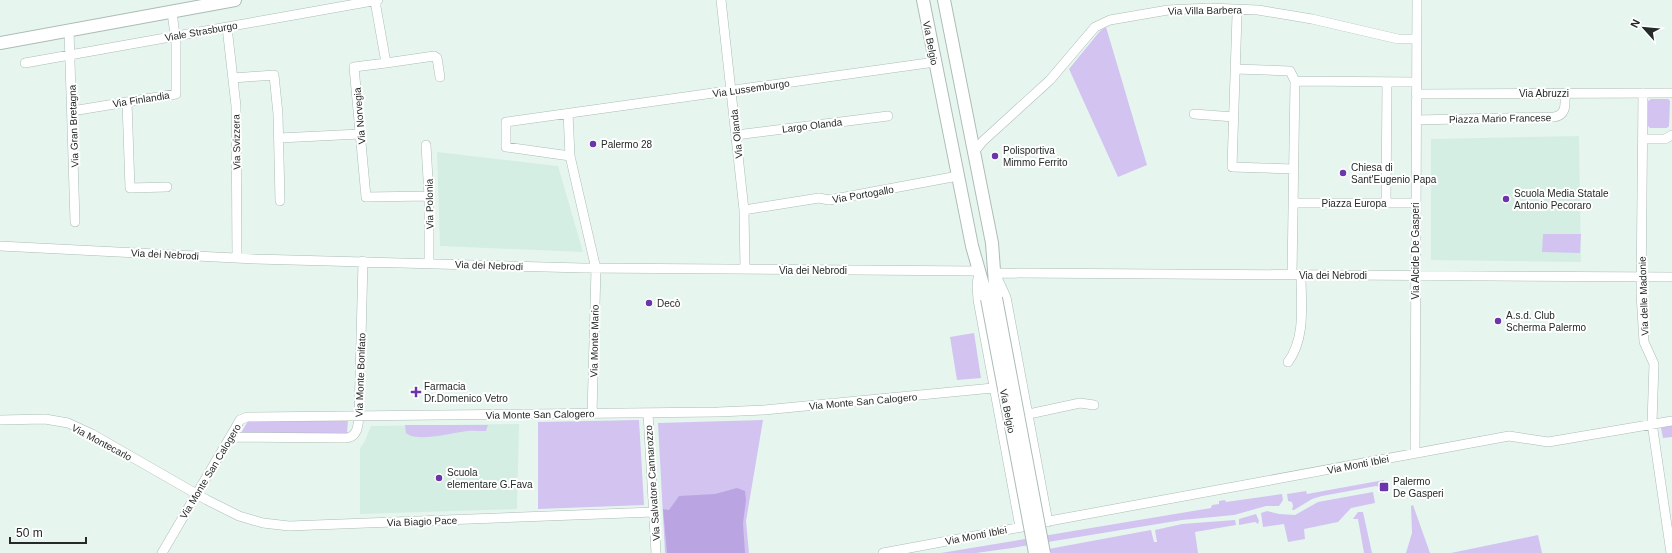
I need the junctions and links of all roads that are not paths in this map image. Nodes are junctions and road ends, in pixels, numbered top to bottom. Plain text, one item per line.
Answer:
1 (236, 0) edge
2 (377, 0) edge
3 (721, 0) edge
4 (923, 0) edge
5 (944, 0) edge
6 (1417, 0) edge
7 (172, 12) junction
8 (1237, 15) dead end
9 (227, 27) junction
10 (69, 30) junction
11 (176, 35) junction
12 (1417, 39) junction
13 (0, 43) edge
14 (71, 54) junction
15 (935, 62) junction
16 (25, 63) dead end
17 (386, 63) junction
18 (1236, 69) junction
19 (440, 77) dead end
20 (233, 78) junction
21 (1295, 81) junction
22 (960, 82) junction
23 (1387, 82) junction
24 (1416, 82) junction
25 (940, 86) junction
26 (731, 91) junction
27 (1565, 93) junction
28 (1643, 93) junction
29 (1672, 93) edge
30 (1416, 94) junction
31 (128, 102) junction
32 (72, 111) junction
33 (568, 113) junction
34 (1194, 114) dead end
35 (888, 116) dead end
36 (966, 116) junction
37 (1234, 117) junction
38 (946, 120) junction
39 (1416, 120) junction
40 (360, 134) junction
41 (736, 135) junction
42 (1672, 135) edge
43 (279, 138) junction
44 (1642, 139) junction
45 (426, 145) dead end
46 (974, 152) junction
47 (570, 156) junction
48 (1294, 169) junction
49 (958, 176) junction
50 (167, 187) dead end
51 (429, 196) junction
52 (280, 201) dead end
53 (1415, 202) junction
54 (1293, 203) junction
55 (1386, 203) junction
56 (744, 210) junction
57 (75, 222) dead end
58 (0, 246) edge
59 (237, 258) junction
60 (363, 261) junction
61 (429, 263) junction
62 (596, 269) junction
63 (745, 269) junction
64 (979, 271) junction
65 (995, 273) junction
66 (1292, 275) junction
67 (1301, 275) junction
68 (1415, 276) junction
69 (1640, 276) junction
70 (1672, 276) edge
71 (992, 298) junction
72 (1288, 362) dead end
73 (993, 388) junction
74 (1094, 405) dead end
75 (648, 413) junction
76 (592, 414) junction
77 (1029, 414) junction
78 (359, 416) junction
79 (0, 420) edge
80 (1672, 421) edge
81 (1652, 423) junction
82 (230, 437) junction
83 (1415, 453) junction
84 (196, 494) junction
85 (654, 512) junction
86 (1046, 522) joint
87 (1021, 527) joint
88 (162, 553) edge
89 (656, 553) edge
90 (883, 553) edge
91 (1035, 553) edge
92 (1044, 553) edge
93 (1671, 553) edge

1 - 7 street
2 - 9 street, Viale Strasburgo
2 - 17 street
3 - 26 street, Via Olanda
4 - 15 street, Via Belgio
5 - 22 street, Via Belgio
6 - 12 street, Via Alcide De Gasperi
7 - 10 street
7 - 11 street
8 - 18 street
9 - 11 street, Viale Strasburgo
9 - 20 street, Via Svizzera
10 - 13 street
10 - 14 street, Via Gran Bretagna
11 - 14 street, Viale Strasburgo
11 - 31 street, Via Finlandia
12 - 24 street, Via Alcide De Gasperi
12 - 46 street, Via Villa Barbera
14 - 16 street, Viale Strasburgo
14 - 32 street, Via Gran Bretagna
15 - 25 street, Via Belgio
15 - 26 street, Via Lussemburgo
17 - 19 street
17 - 40 street, Via Norvegia
18 - 21 street
18 - 37 street
20 - 43 street
20 - 59 street, Via Svizzera
21 - 23 street
21 - 48 street
22 - 25 street
22 - 36 street, Via Belgio
23 - 24 street
23 - 55 street
24 - 30 street, Via Alcide De Gasperi
25 - 38 street, Via Belgio
26 - 33 street, Via Lussemburgo
26 - 41 street, Via Olanda
27 - 28 street, Via Abruzzi
27 - 30 street, Via Abruzzi
27 - 39 street, Piazza Mario Francese
28 - 29 street, Via Abruzzi
28 - 44 street, Via delle Madonie
30 - 39 street, Via Alcide De Gasperi
31 - 32 street, Via Finlandia
31 - 50 street
32 - 57 street, Via Gran Bretagna
33 - 47 street
33 - 47 street, Via Lussemburgo
34 - 37 street
35 - 41 street, Largo Olanda
36 - 38 street
36 - 46 street, Via Belgio
37 - 48 street
38 - 49 street, Via Belgio
39 - 53 street, Via Alcide De Gasperi
40 - 43 street
40 - 51 street, Via Norvegia
41 - 56 street, Via Olanda
42 - 44 street
43 - 52 street
44 - 69 street, Via delle Madonie
45 - 51 street, Via Polonia
46 - 65 street, Via Belgio
47 - 62 street
48 - 54 street
49 - 56 street, Via Portogallo
49 - 64 street, Via Belgio
51 - 61 street, Via Polonia
53 - 55 street, Piazza Europa
53 - 68 street, Via Alcide De Gasperi
54 - 55 street, Piazza Europa
54 - 66 street
56 - 63 street, Via Olanda
58 - 59 street, Via dei Nebrodi
59 - 60 street, Via dei Nebrodi
60 - 61 street, Via dei Nebrodi
60 - 78 street, Via Monte Bonifato
61 - 62 street, Via dei Nebrodi
62 - 63 street, Via dei Nebrodi
62 - 76 street, Via Monte Mario
63 - 64 street, Via dei Nebrodi
64 - 71 street, Via Belgio
64 - 73 street, Via Belgio
65 - 66 street, Via dei Nebrodi
65 - 71 street, Via Belgio
65 - 77 street, Via Belgio
66 - 67 street, Via dei Nebrodi
67 - 68 street, Via dei Nebrodi
67 - 72 street
68 - 69 street, Via dei Nebrodi
68 - 83 street, Via Alcide De Gasperi
69 - 70 street, Via dei Nebrodi
69 - 81 street, Via delle Madonie
71 - 91 street, Via Belgio, bridge
71 - 92 street, Via Belgio, bridge
73 - 75 street, Via Monte San Calogero
73 - 87 street, Via Belgio
74 - 77 street
75 - 76 street, Via Monte San Calogero
75 - 85 street, Via Salvatore Cannarozzo
76 - 78 street, Via Monte San Calogero
77 - 86 street, Via Belgio
78 - 82 street, Via Monte San Calogero
78 - 82 street, Via Monte Bonifato
79 - 84 street, Via Montecarlo
80 - 81 street, Via Monti Iblei
81 - 83 street, Via Monti Iblei
81 - 93 street, Via delle Madonie
82 - 84 street, Via Monte San Calogero
83 - 86 street, Via Monti Iblei
84 - 85 street, Via Biagio Pace
84 - 88 street, Via Monte San Calogero
85 - 89 street, Via Salvatore Cannarozzo
87 - 90 street, Via Monti Iblei

